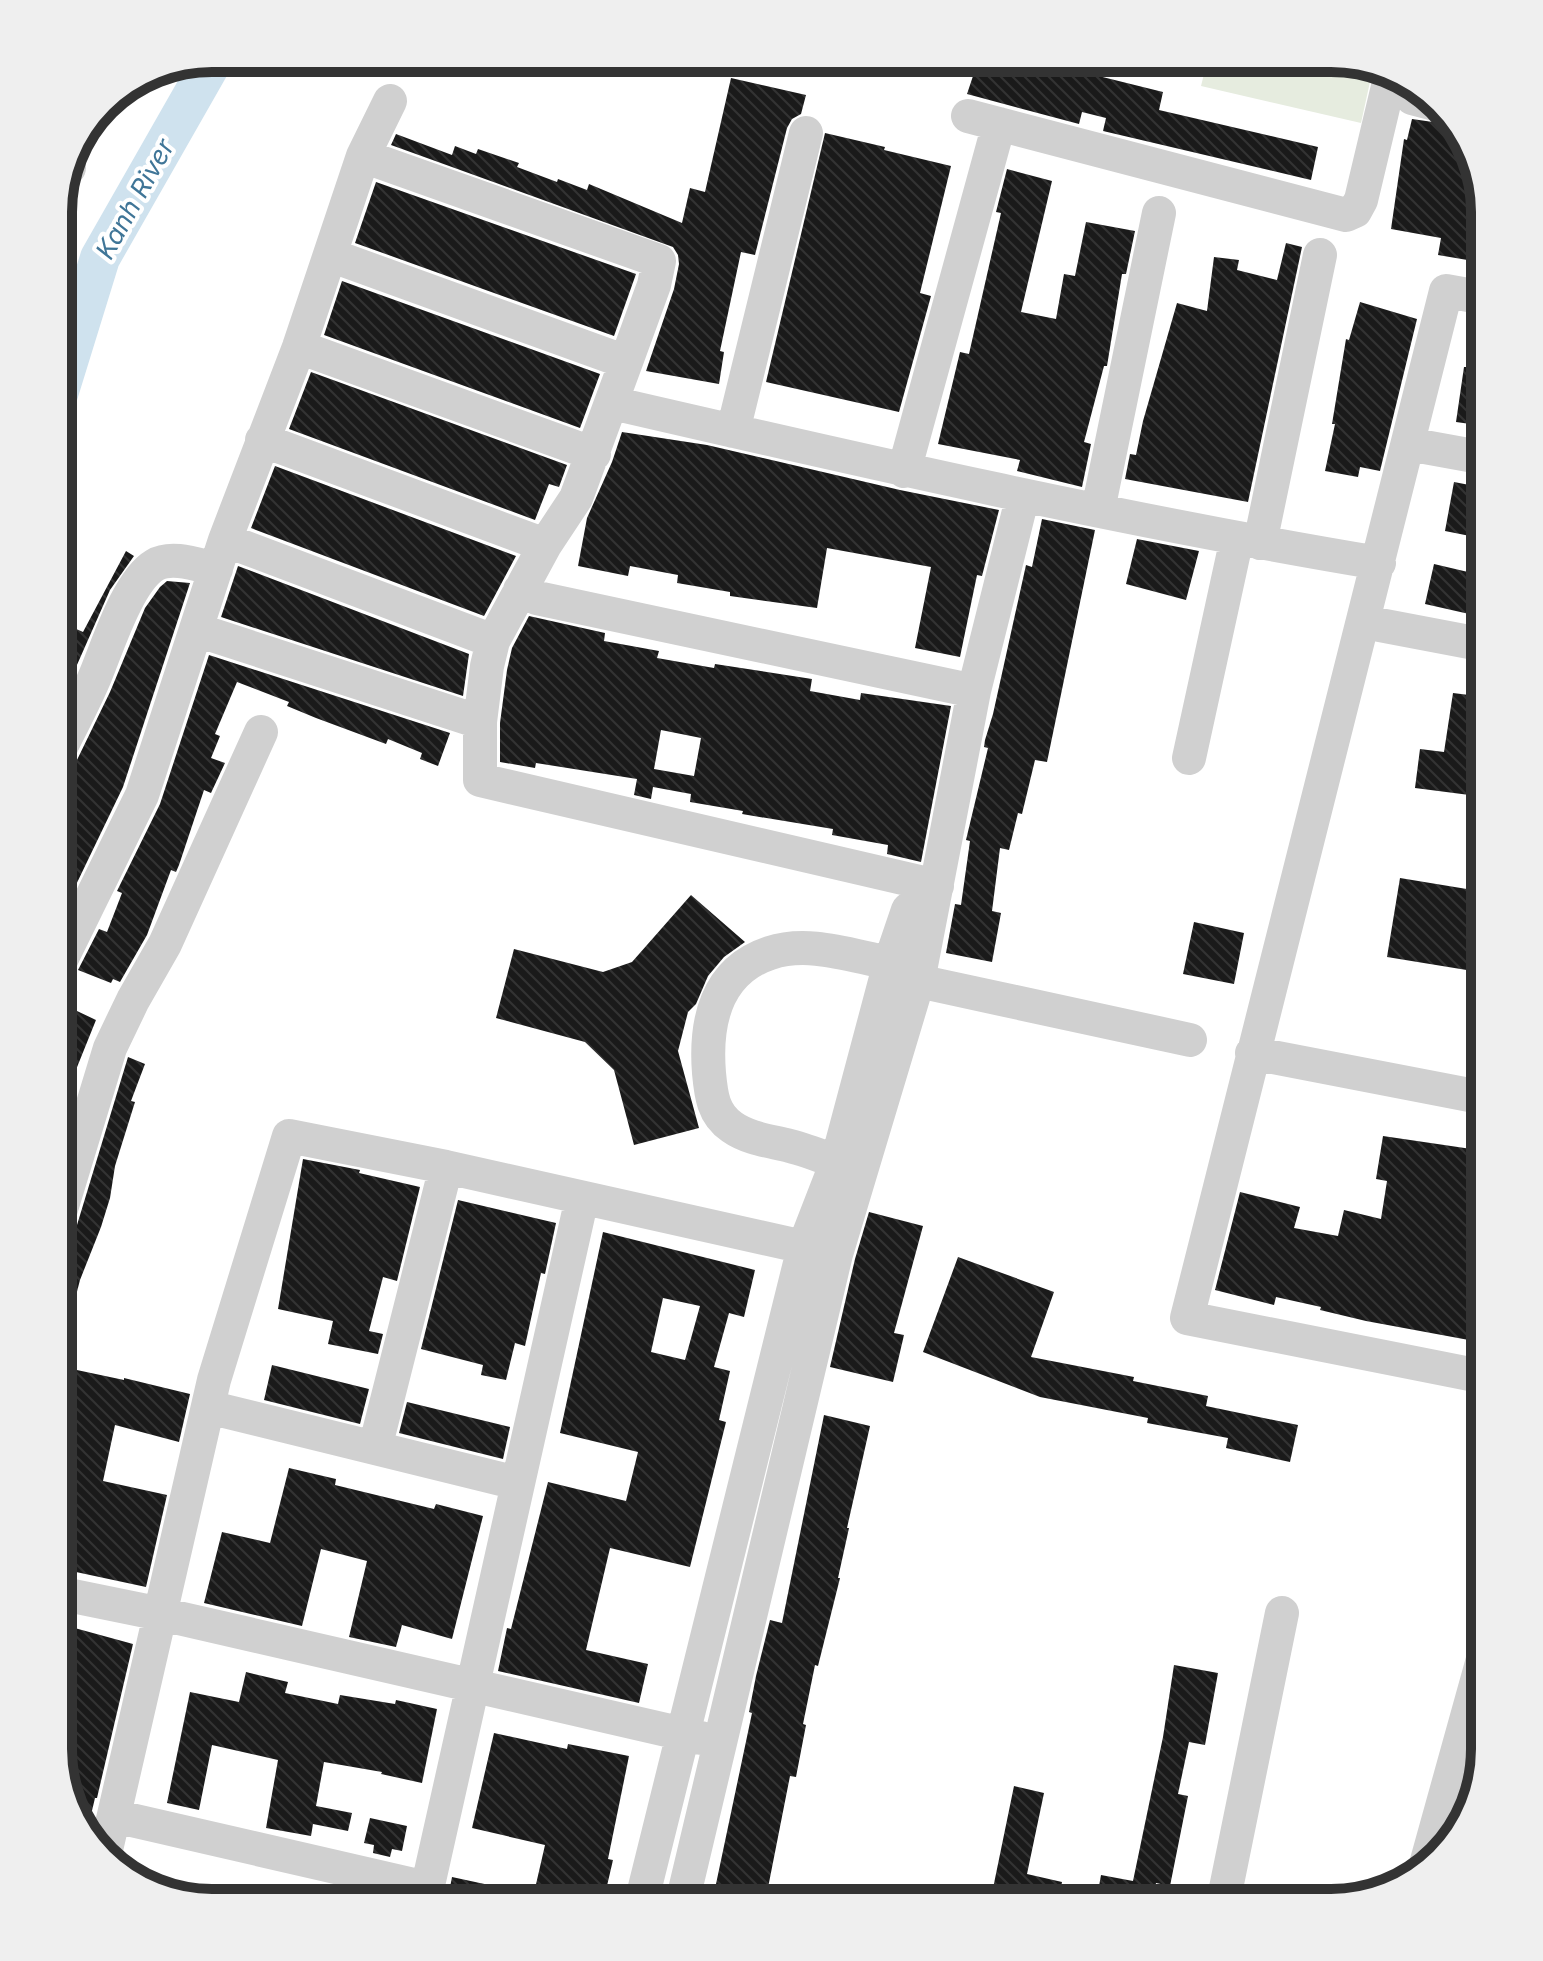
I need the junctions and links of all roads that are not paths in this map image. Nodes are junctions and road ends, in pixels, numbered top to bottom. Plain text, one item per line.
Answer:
1 (1410, 97) edge
2 (390, 101) dead end
3 (806, 133) dead end
4 (363, 156) junction
5 (1159, 213) dead end
6 (330, 255) junction
7 (1320, 255) dead end
8 (1471, 295) edge
9 (299, 347) junction
10 (626, 362) junction
11 (612, 403) junction
12 (733, 431) junction
13 (262, 440) junction
14 (1408, 444) junction
15 (594, 454) junction
16 (1471, 455) edge
17 (904, 471) junction
18 (1023, 495) junction
19 (1098, 510) junction
20 (1249, 541) junction
21 (545, 545) junction
22 (220, 555) junction
23 (1379, 563) junction
24 (520, 590) junction
25 (1364, 622) junction
26 (197, 630) junction
27 (493, 641) junction
28 (1471, 642) edge
29 (974, 691) junction
30 (480, 722) junction
31 (72, 724) edge
32 (261, 732) dead end
33 (1189, 758) dead end
34 (937, 886) junction
35 (72, 938) edge
36 (904, 972) junction
37 (1190, 1040) dead end
38 (1252, 1053) junction
39 (1471, 1095) edge
40 (837, 1162) junction
41 (446, 1167) junction
42 (72, 1173) edge
43 (582, 1198) junction
44 (804, 1247) junction
45 (1471, 1374) edge
46 (208, 1407) junction
47 (375, 1448) junction
48 (517, 1483) junction
49 (72, 1596) edge
50 (1282, 1613) dead end
51 (161, 1614) junction
52 (471, 1686) junction
53 (682, 1735) junction
54 (1471, 1735) edge
55 (721, 1741) junction
56 (1464, 1776) edge
57 (114, 1816) junction
58 (1437, 1840) edge
59 (108, 1842) edge
60 (399, 1889) edge
61 (428, 1889) edge
62 (644, 1889) edge
63 (685, 1889) edge
64 (1226, 1889) edge

1 - 17 street
2 - 4 street
3 - 12 street
4 - 6 street
4 - 10 street
5 - 19 street
6 - 9 street
6 - 10 street
7 - 20 street
8 - 14 street
9 - 13 street
9 - 15 street
10 - 11 street
11 - 12 street
11 - 15 street
12 - 17 street
13 - 21 street
13 - 22 street
14 - 16 street
14 - 23 street
15 - 21 street
17 - 18 street
18 - 19 street
18 - 29 street
19 - 20 street
20 - 23 street
20 - 33 street
21 - 24 street
22 - 26 street
22 - 27 street
22 - 31 street
23 - 25 street
24 - 27 street
24 - 29 street
25 - 28 street
25 - 38 street
26 - 30 street
26 - 35 street
27 - 30 street
29 - 34 street
30 - 34 street
32 - 42 street
34 - 36 street
36 - 37 street
36 - 40 street
36 - 40 street
36 - 55 street
38 - 39 street
38 - 45 street
40 - 44 street
41 - 43 street
41 - 46 street
41 - 47 street
43 - 44 street
43 - 48 street
44 - 53 street
46 - 47 street
46 - 51 street
47 - 48 street
48 - 52 street
49 - 51 street
50 - 64 street
51 - 52 street
51 - 57 street
52 - 53 street
52 - 61 street
53 - 55 street
53 - 62 street
54 - 56 street
55 - 63 street
56 - 58 street
57 - 59 street
57 - 60 street

